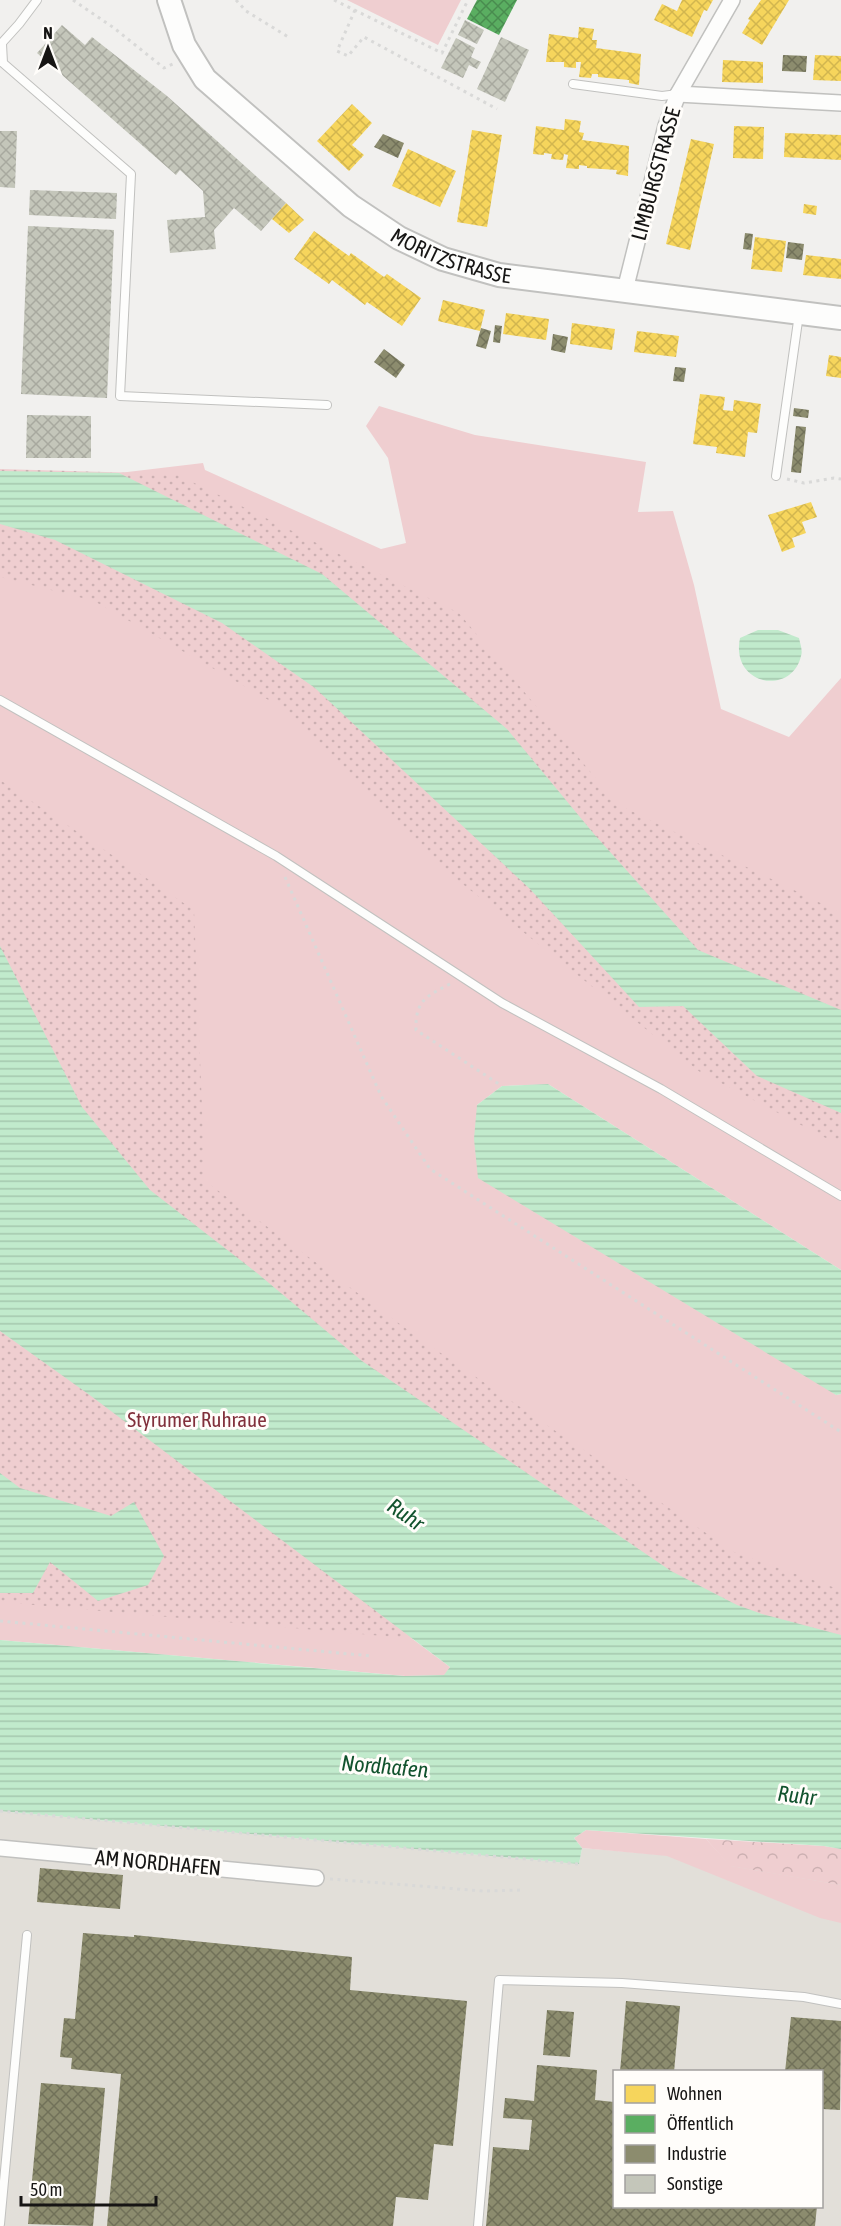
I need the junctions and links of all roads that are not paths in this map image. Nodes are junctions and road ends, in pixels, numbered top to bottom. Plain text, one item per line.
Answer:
1 (38, 0) edge
2 (169, 0) edge
3 (732, 0) edge
4 (1, 44) edge
5 (573, 84) dead end
6 (678, 94) junction
7 (841, 103) edge
8 (625, 290) junction
9 (799, 313) junction
10 (841, 318) edge
11 (327, 405) dead end
12 (776, 476) road end
13 (0, 700) edge
14 (841, 1196) edge
15 (0, 1848) edge
16 (316, 1878) road end
17 (27, 1935) dead end
18 (841, 2004) edge
19 (0, 2224) edge
20 (478, 2226) edge

1 - 4 lane
2 - 8 main road, MORITZSTRASSE
3 - 6 street, LIMBURGSTRASSE
4 - 11 lane
5 - 6 lane
6 - 7 street
6 - 8 street, LIMBURGSTRASSE
8 - 9 main road, MORITZSTRASSE
9 - 10 main road, MORITZSTRASSE
9 - 12 lane
13 - 14 lane
15 - 16 street, AM NORDHAFEN
17 - 19 lane
18 - 20 lane

